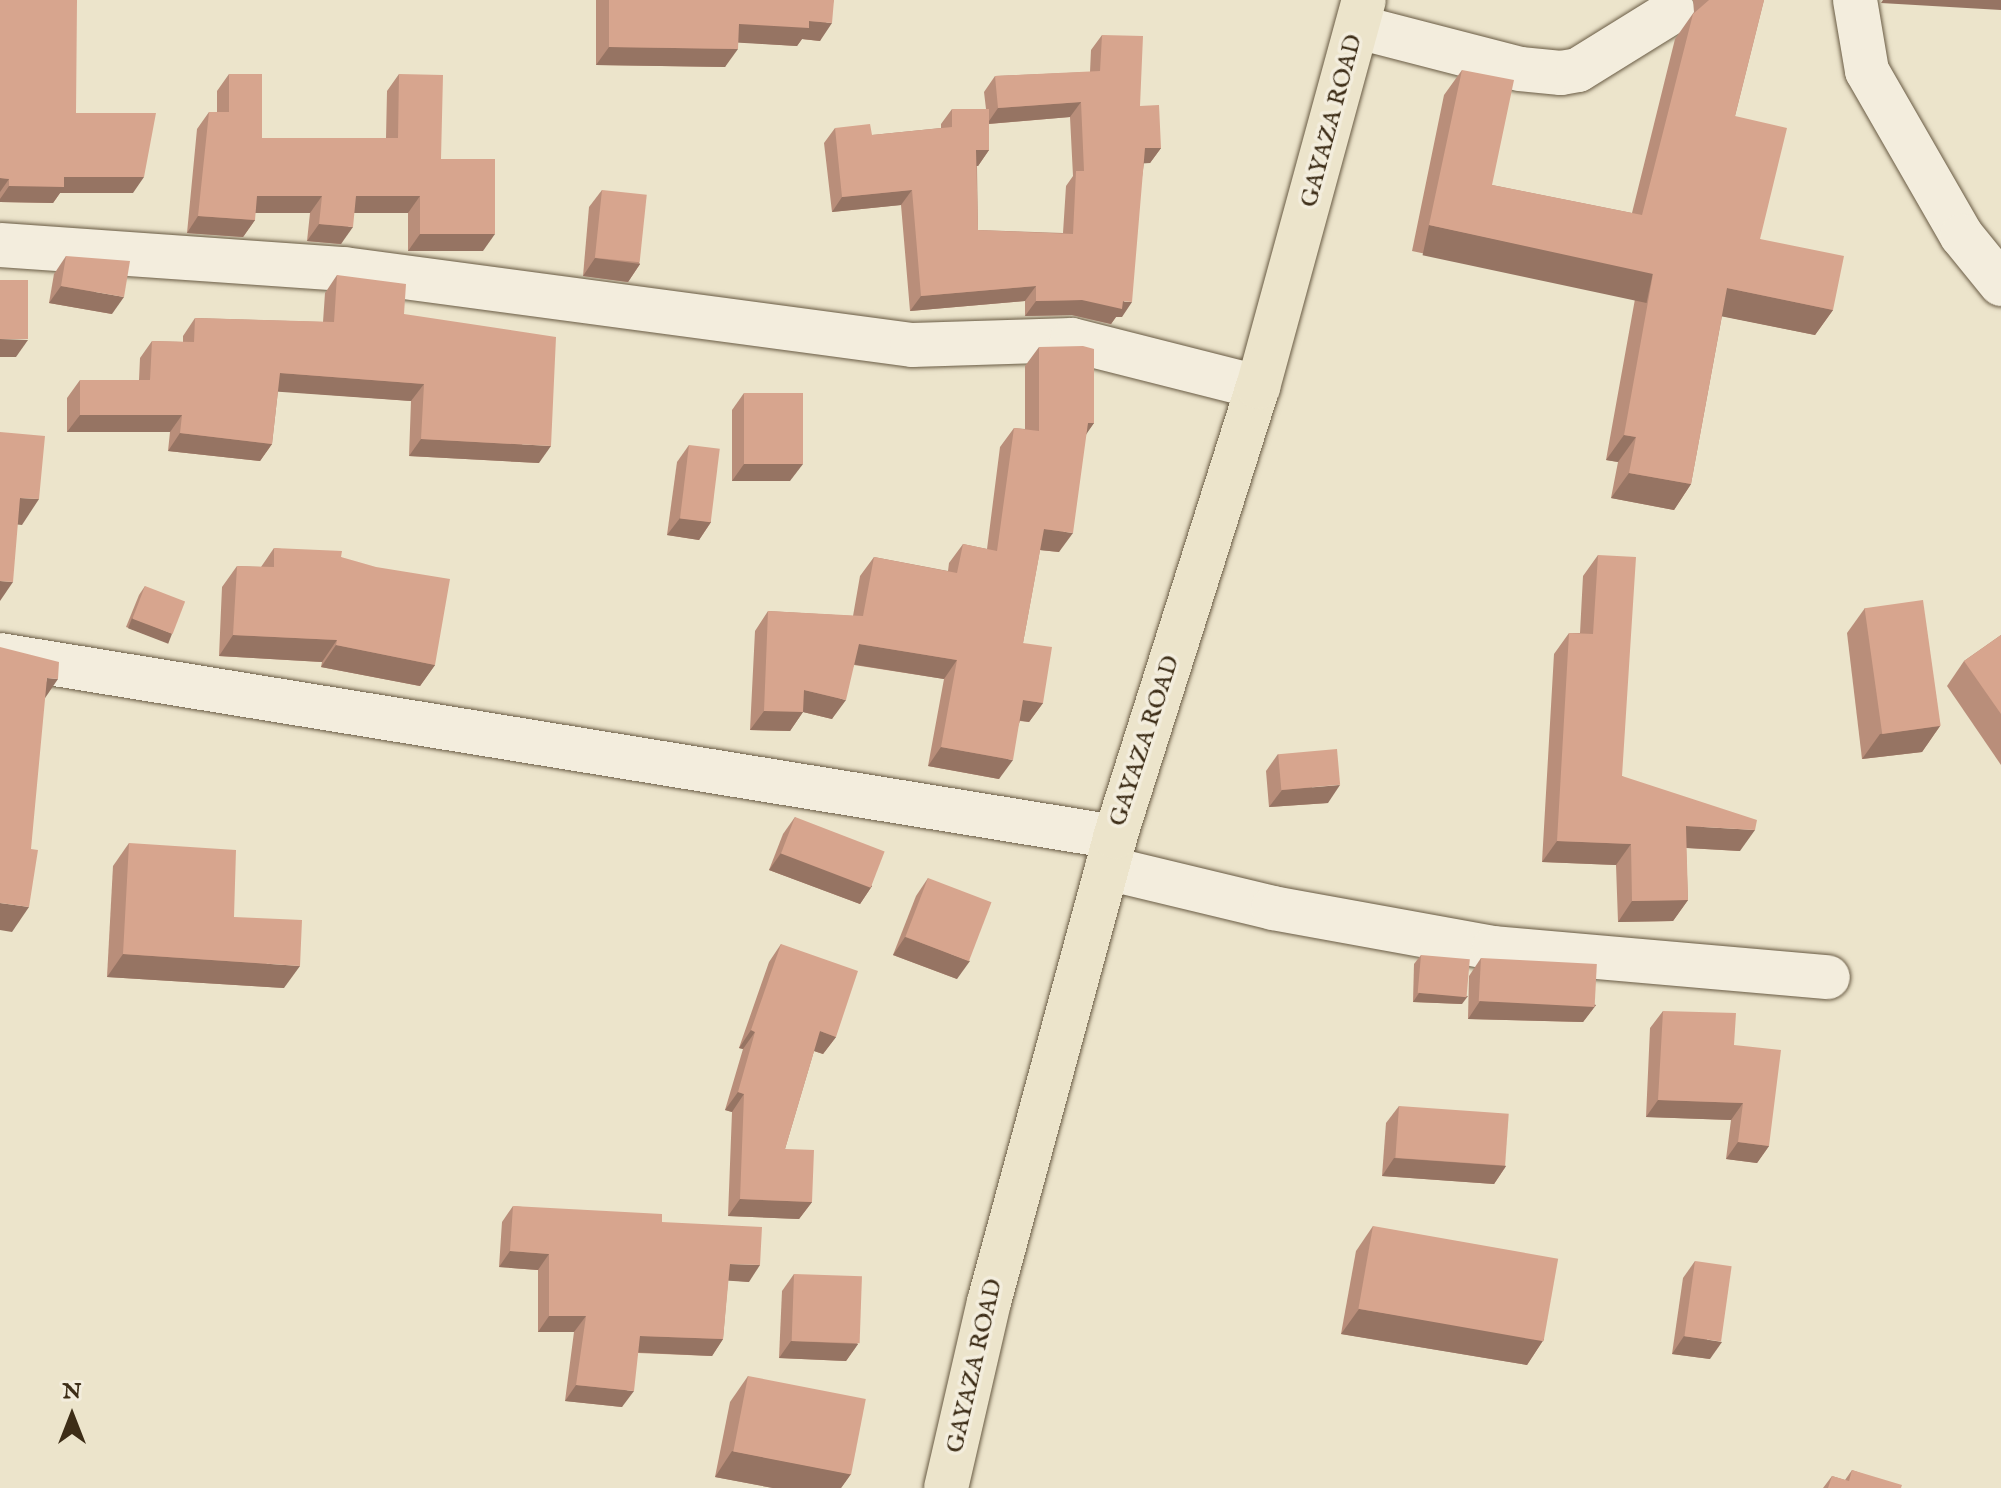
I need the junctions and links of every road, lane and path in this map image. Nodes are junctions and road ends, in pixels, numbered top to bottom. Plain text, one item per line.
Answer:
1 (1855, 0) edge
2 (1673, 11) dead end
3 (1361, 14) edge
4 (0, 245) edge
5 (2001, 284) edge
6 (1258, 387) junction
7 (0, 655) edge
8 (1111, 853) junction
9 (1828, 977) dead end
10 (946, 1488) edge

1 - 5 street
2 - 3 street
3 - 6 main road, GAYAZA ROAD
4 - 6 street
6 - 8 main road, GAYAZA ROAD
7 - 8 street
8 - 9 street
8 - 10 main road, GAYAZA ROAD

